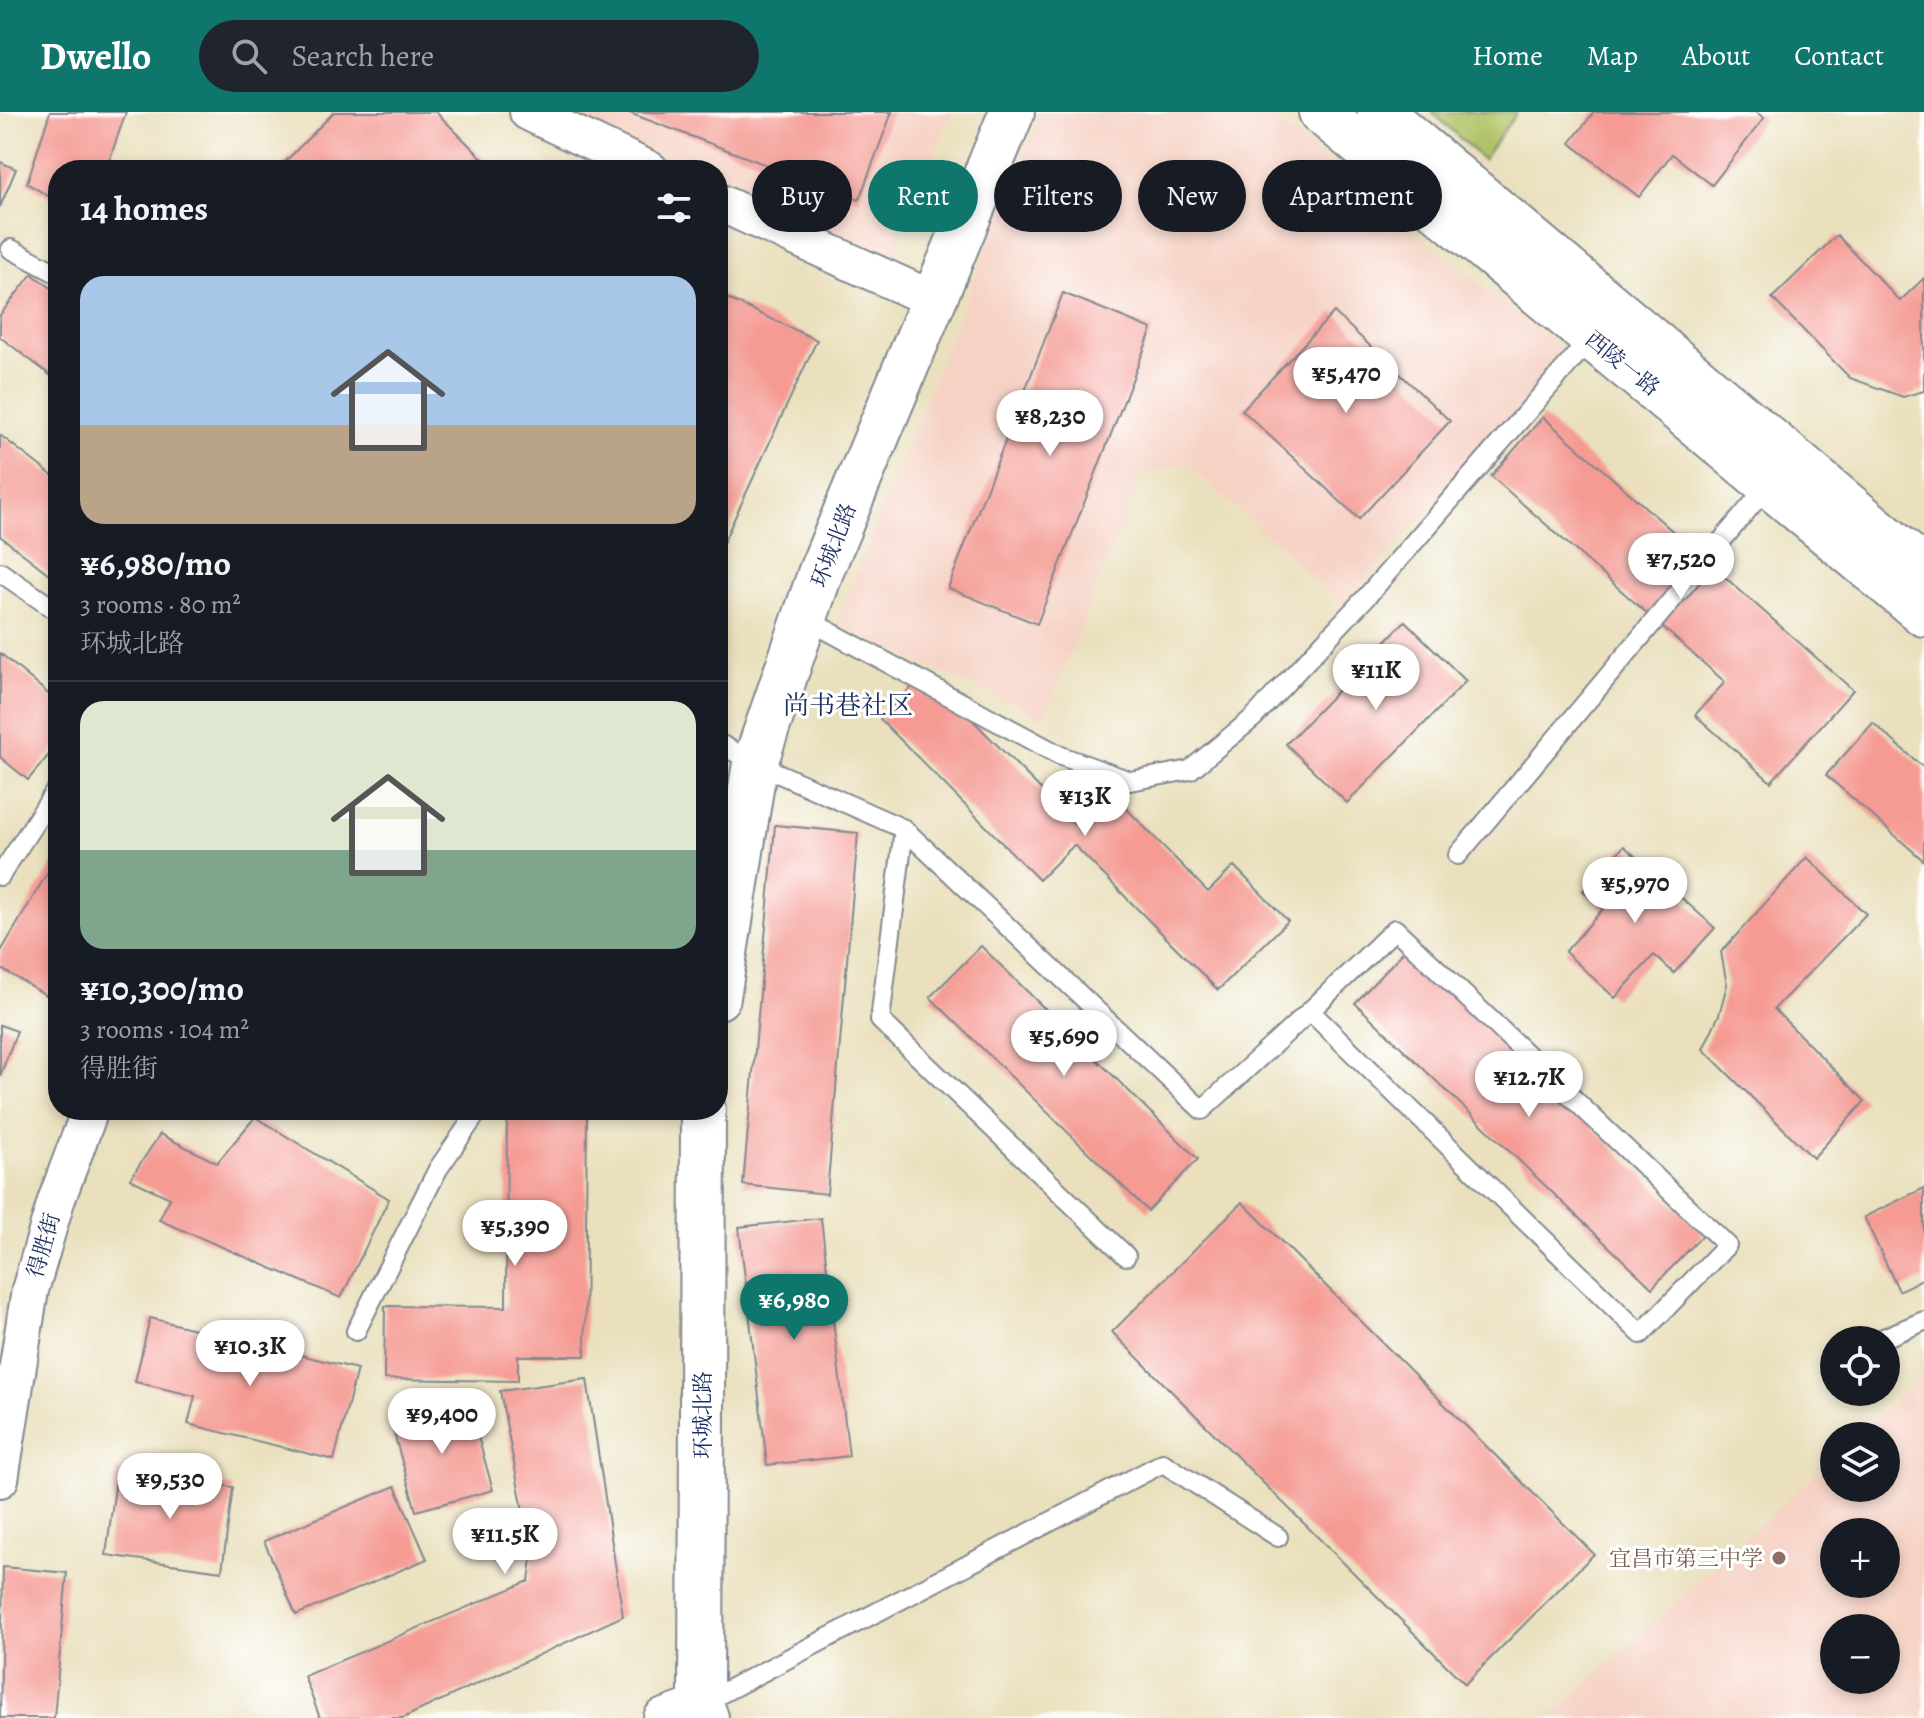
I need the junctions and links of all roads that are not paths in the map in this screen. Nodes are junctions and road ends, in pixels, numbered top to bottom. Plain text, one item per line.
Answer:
1 (528, 112) edge
2 (1012, 112) edge
3 (1321, 112) edge
4 (1380, 112) edge
5 (629, 160) edge
6 (728, 213) edge
7 (11, 249) dead end
8 (48, 269) edge
9 (934, 300) junction
10 (1592, 337) junction
11 (1770, 482) junction
12 (0, 572) edge
13 (1922, 597) edge
14 (48, 605) edge
15 (806, 619) junction
16 (736, 753) edge
17 (48, 802) edge
18 (904, 829) junction
19 (1458, 855) dead end
20 (728, 861) edge
21 (0, 876) edge
22 (1310, 1011) junction
23 (86, 1120) edge
24 (472, 1120) edge
25 (703, 1120) edge
26 (1126, 1256) dead end
27 (1924, 1321) edge
28 (356, 1331) dead end
29 (1900, 1331) edge
30 (0, 1479) edge
31 (1278, 1537) dead end
32 (690, 1713) edge

1 - 5 street
2 - 9 main road, 环城北路
3 - 10 main road, 西陵一路
4 - 13 main road, 西陵一路
6 - 9 street
7 - 8 lane
9 - 15 main road, 环城北路
10 - 11 main road, 西陵一路
10 - 15 lane
11 - 13 main road, 西陵一路
11 - 19 lane
12 - 14 lane
15 - 16 main road, 环城北路
16 - 18 lane
16 - 20 main road, 环城北路
17 - 21 lane
18 - 22 lane
18 - 26 lane
22 - 22 lane
23 - 30 street, 得胜街
24 - 28 lane
25 - 32 main road, 环城北路
27 - 29 lane
31 - 32 lane

